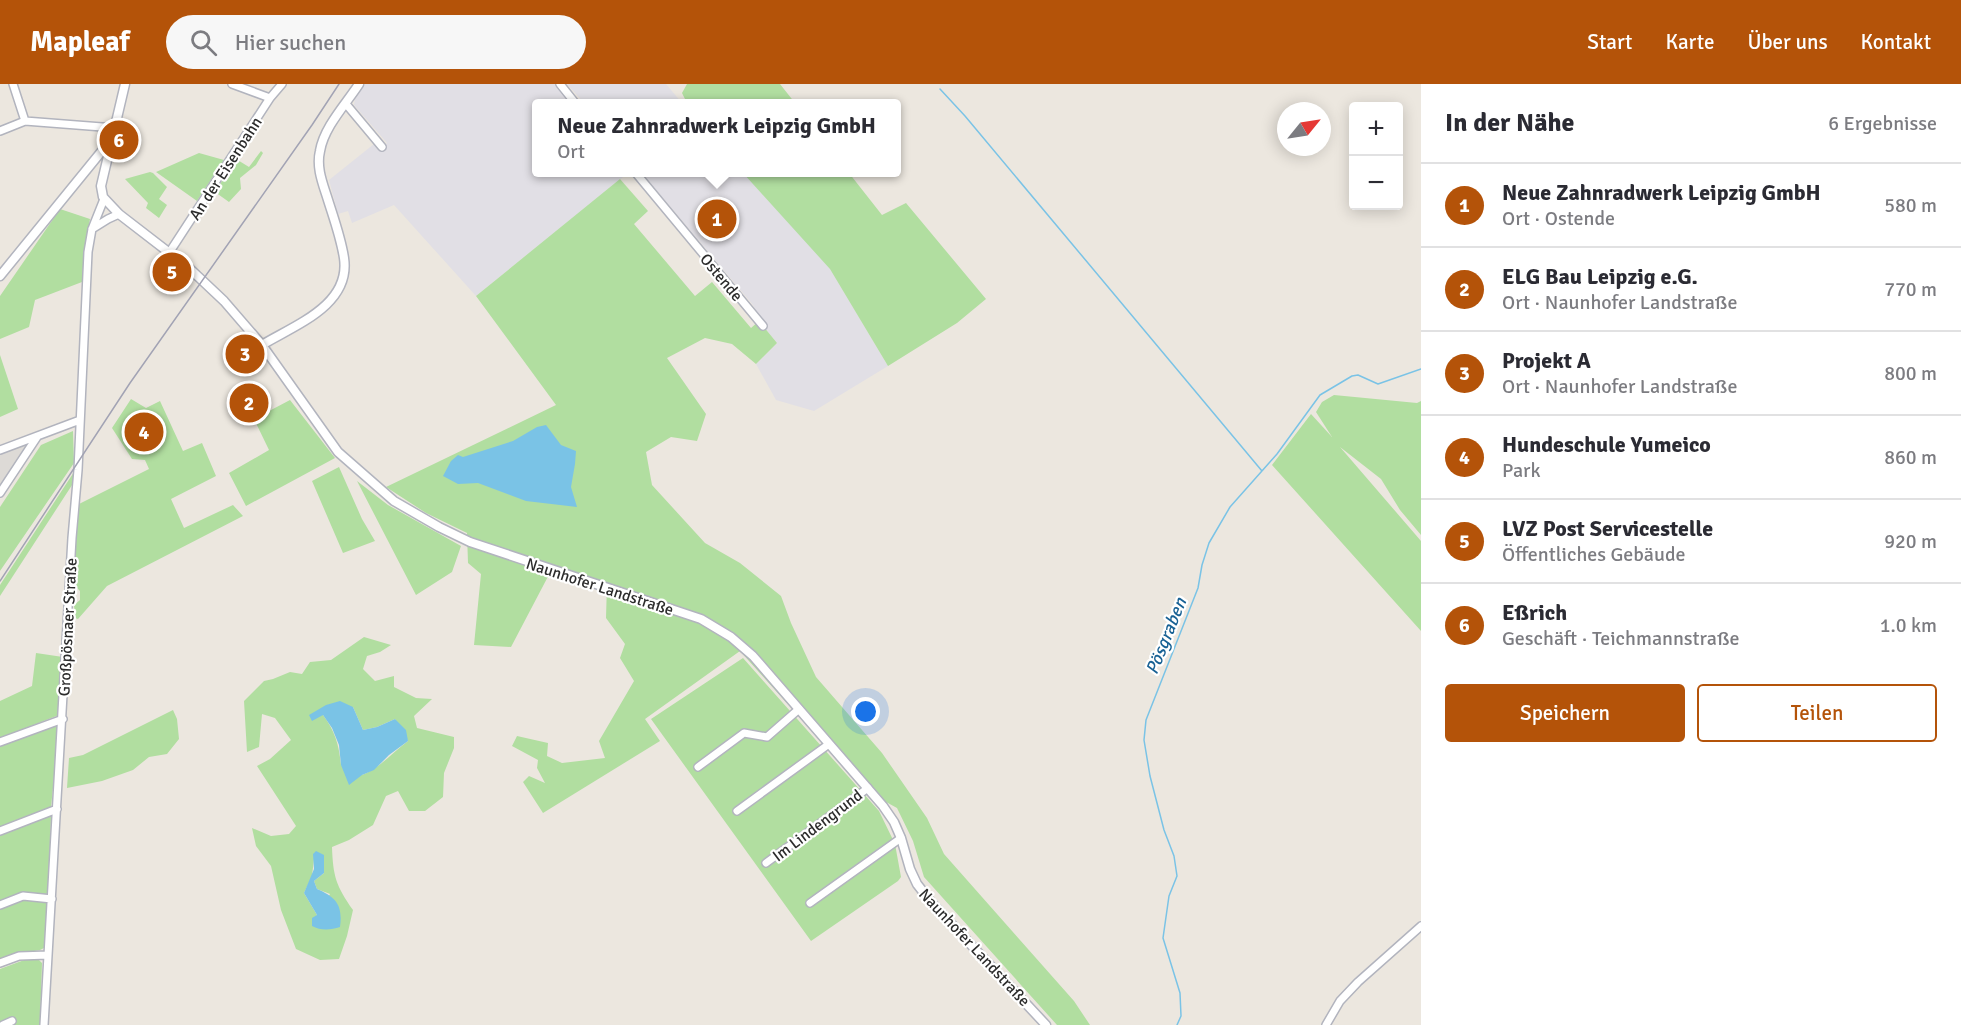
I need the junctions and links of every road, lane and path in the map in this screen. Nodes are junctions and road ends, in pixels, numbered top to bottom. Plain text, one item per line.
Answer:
1 (13, 84) edge
2 (125, 84) edge
3 (232, 84) edge
4 (282, 84) edge
5 (359, 84) edge
6 (560, 84) edge
7 (270, 98) junction
8 (572, 99) edge
9 (346, 104) junction
10 (25, 121) junction
11 (115, 128) junction
12 (0, 131) edge
13 (110, 145) junction
14 (382, 147) dead end
15 (639, 177) edge
16 (104, 199) junction
17 (119, 214) junction
18 (92, 229) junction
19 (169, 253) junction
20 (0, 276) edge
21 (763, 326) dead end
22 (262, 345) junction
23 (80, 420) junction
24 (37, 437) junction
25 (0, 450) edge
26 (0, 493) edge
27 (799, 709) junction
28 (63, 719) junction
29 (0, 742) edge
30 (829, 744) junction
31 (698, 767) dead end
32 (868, 788) junction
33 (57, 808) junction
34 (737, 811) dead end
35 (0, 831) edge
36 (901, 838) junction
37 (766, 863) dead end
38 (52, 899) junction
39 (810, 903) dead end
40 (0, 905) edge
41 (1421, 926) edge
42 (48, 955) junction
43 (0, 963) edge
44 (12, 1021) dead end
45 (3, 1025) edge
46 (44, 1025) edge
47 (1046, 1025) edge
48 (1326, 1025) edge

1 - 10 street
2 - 11 street
3 - 7 street
4 - 7 street, An der Eisenbahn
5 - 9 street
6 - 8 street
7 - 19 street, An der Eisenbahn
9 - 14 street
9 - 22 street
10 - 11 street
10 - 12 street
11 - 13 street
13 - 16 street
13 - 20 street
15 - 21 street, Ostende
16 - 17 street, Naunhofer Landstraße
16 - 18 street, Großpösnaer Straße
17 - 18 street
17 - 19 street, Naunhofer Landstraße
18 - 23 street, Großpösnaer Straße
19 - 22 street, Naunhofer Landstraße
22 - 27 street, Naunhofer Landstraße
23 - 24 street
23 - 28 street, Großpösnaer Straße
24 - 25 street
24 - 26 street
27 - 30 street, Naunhofer Landstraße
27 - 31 street
28 - 29 street
28 - 33 street, Großpösnaer Straße
30 - 32 street, Naunhofer Landstraße
30 - 34 street
32 - 36 street, Naunhofer Landstraße
32 - 37 street, Im Lindengrund
33 - 35 street
33 - 38 street, Großpösnaer Straße
36 - 39 street
36 - 47 street, Naunhofer Landstraße
38 - 40 street
38 - 42 street, Großpösnaer Straße
41 - 48 street
42 - 43 street
42 - 46 street, Großpösnaer Straße
44 - 45 street

